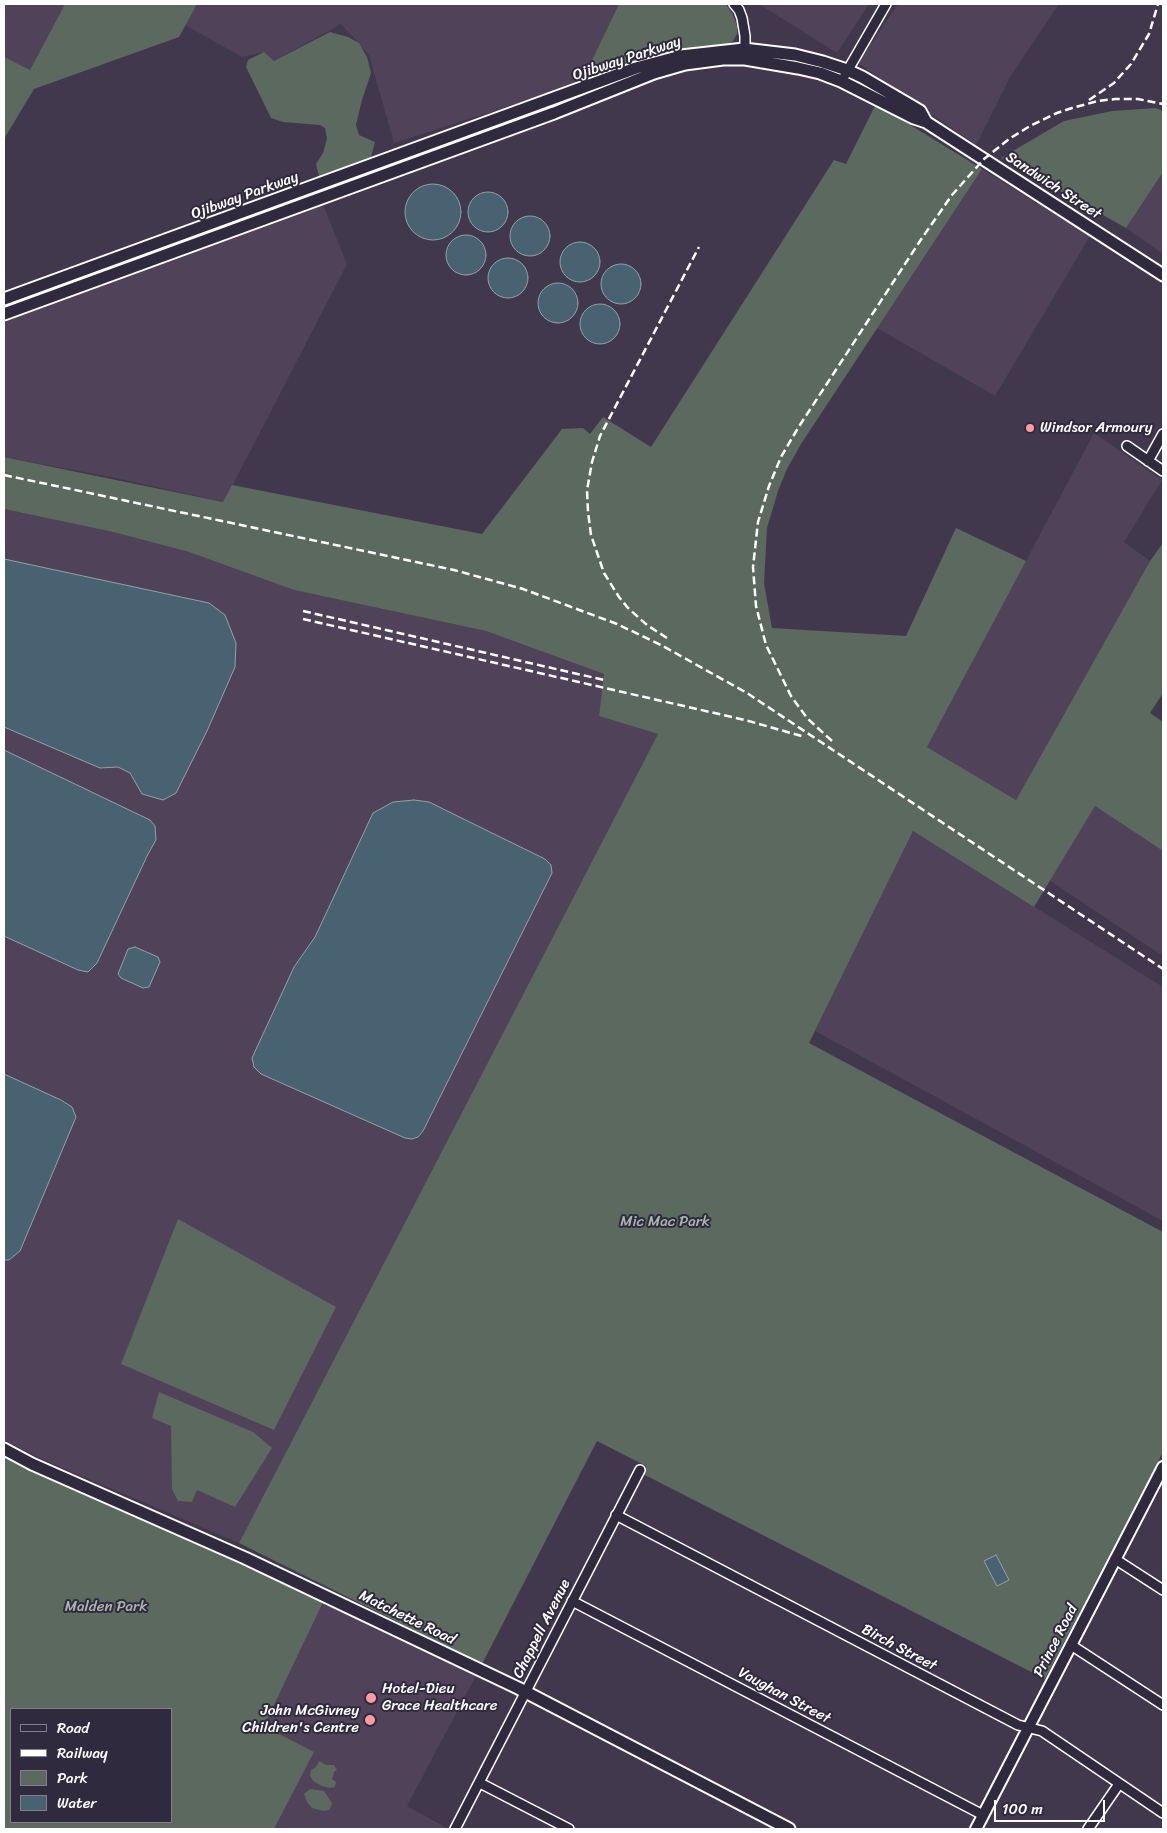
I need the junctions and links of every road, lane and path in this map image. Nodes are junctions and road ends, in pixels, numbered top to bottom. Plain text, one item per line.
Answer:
1 (734, 4) edge
2 (886, 4) edge
3 (745, 54) junction
4 (847, 70) junction
5 (841, 81) junction
6 (926, 122) junction
7 (1163, 275) edge
8 (5, 307) edge
9 (1163, 434) edge
10 (1127, 446) dead end
11 (1148, 461) junction
12 (1163, 471) edge
13 (4, 1449) edge
14 (1163, 1467) edge
15 (640, 1470) dead end
16 (616, 1515) junction
17 (1116, 1559) junction
18 (1163, 1590) edge
19 (572, 1601) junction
20 (1071, 1645) junction
21 (525, 1692) junction
22 (1163, 1705) edge
23 (1028, 1728) junction
24 (480, 1783) junction
25 (1119, 1784) junction
26 (1163, 1813) edge
27 (983, 1815) junction
28 (455, 1829) edge
29 (569, 1829) edge
30 (789, 1829) edge
31 (976, 1829) edge
32 (1088, 1829) edge

1 - 3 street
2 - 4 street
3 - 4 main road, Ojibway Parkway
3 - 5 main road, Ojibway Parkway
3 - 8 main road, Ojibway Parkway
4 - 5 street
4 - 6 main road, Ojibway Parkway
5 - 6 main road, Ojibway Parkway
6 - 7 main road, Sandwich Street
9 - 11 street
10 - 11 street
11 - 12 street
13 - 21 main road, Matchette Road
14 - 17 street, Prince Road
15 - 16 street, Chappell Avenue
16 - 19 street, Chappell Avenue
16 - 23 street, Birch Street
17 - 18 street
17 - 20 street, Prince Road
19 - 21 street, Chappell Avenue
19 - 27 street, Vaughan Street
20 - 22 street
20 - 23 street, Prince Road
21 - 24 street, Chappell Avenue
21 - 30 main road, Matchette Road
23 - 25 street, Birch Street
23 - 27 street, Prince Road
24 - 28 street, Chappell Avenue
24 - 29 street
25 - 26 street, Birch Street
25 - 32 street
27 - 31 street, Prince Road

